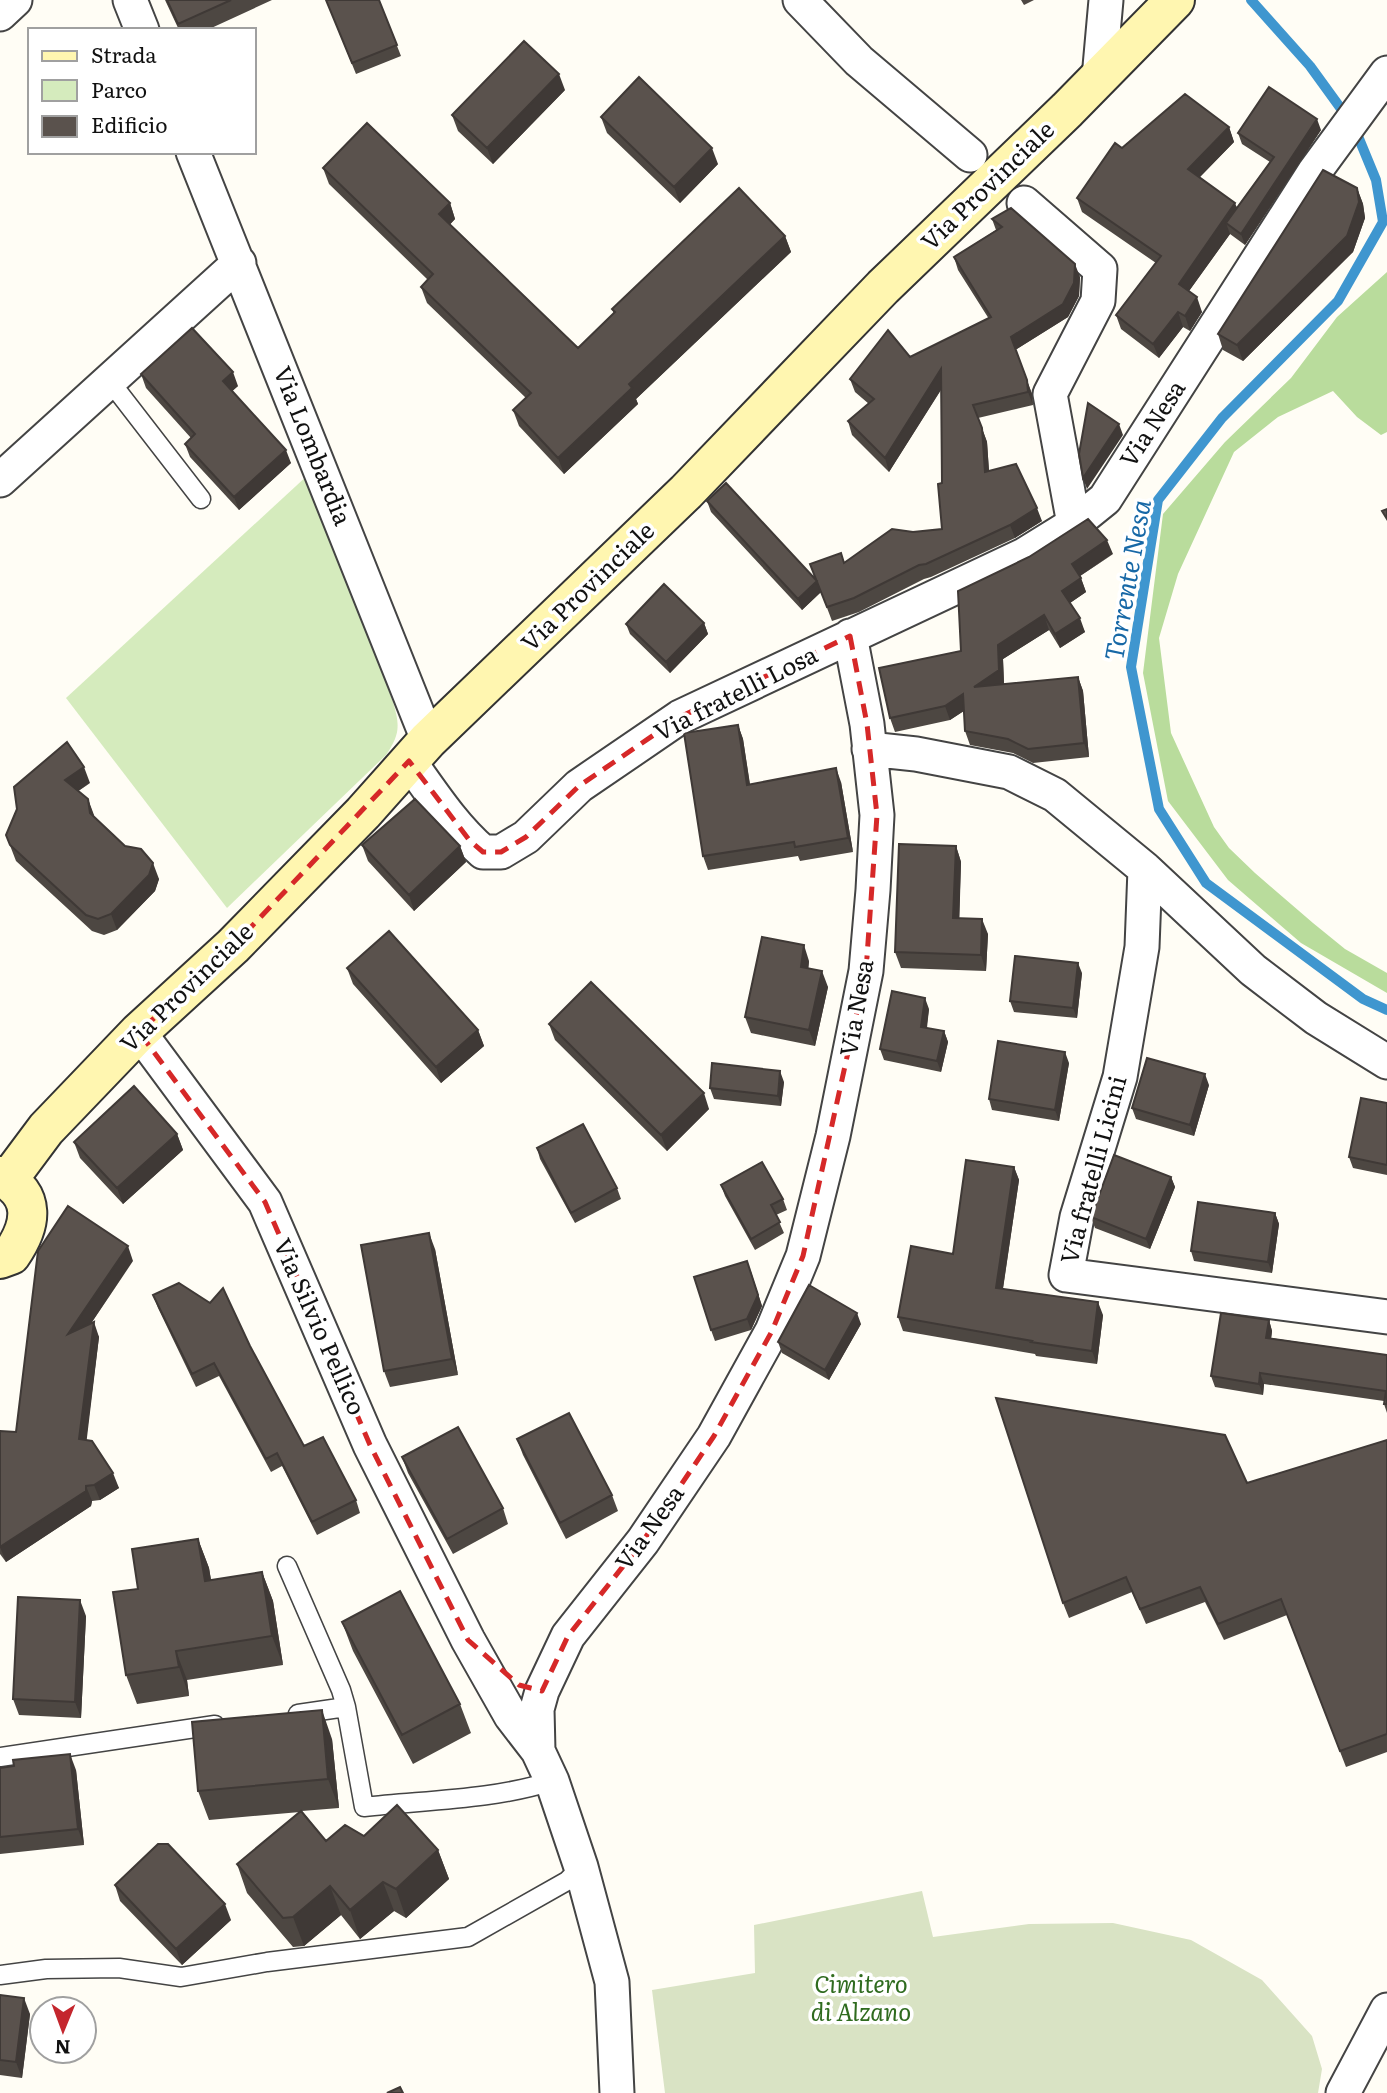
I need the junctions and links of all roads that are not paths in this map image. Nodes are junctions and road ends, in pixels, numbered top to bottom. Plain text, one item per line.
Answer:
1 (15, 0) edge
2 (130, 0) edge
3 (800, 0) edge
4 (1106, 0) edge
5 (1175, 0) edge
6 (0, 14) edge
7 (141, 28) edge
8 (1099, 78) junction
9 (1381, 80) edge
10 (195, 154) edge
11 (971, 155) dead end
12 (1024, 203) dead end
13 (239, 263) junction
14 (109, 380) junction
15 (0, 480) edge
16 (201, 499) dead end
17 (1074, 524) junction
18 (850, 636) junction
19 (869, 749) junction
20 (419, 750) junction
21 (1145, 869) junction
22 (139, 1032) junction
23 (1387, 1062) edge
24 (4, 1178) edge
25 (0, 1259) edge
26 (1387, 1317) edge
27 (287, 1566) dead end
28 (468, 1640) junction
29 (542, 1691) junction
30 (346, 1707) junction
31 (277, 1717) edge
32 (236, 1722) edge
33 (538, 1751) junction
34 (0, 1758) edge
35 (552, 1781) junction
36 (581, 1867) junction
37 (0, 1975) edge
38 (1384, 2026) edge
39 (617, 2093) edge
40 (1343, 2093) edge

1 - 6 street
2 - 7 street
3 - 11 street
4 - 8 street
5 - 8 street, Via Provinciale
8 - 20 street, Via Provinciale
9 - 17 street, Via Nesa
10 - 13 street, Via Lombardia
12 - 17 street
13 - 14 street
13 - 20 street, Via Lombardia
14 - 15 street
14 - 16 lane
17 - 18 street, Via Nesa
18 - 19 street, Via Nesa
18 - 20 street, Via fratelli Losa
19 - 21 street
19 - 29 street, Via Nesa
20 - 22 street, Via Provinciale
21 - 23 street
21 - 26 street, Via fratelli Licini
22 - 24 street, Via Provinciale
22 - 28 street, Via Silvio Pellico
24 - 25 street
27 - 30 lane
28 - 29 street, Via Silvio Pellico
28 - 33 street, Via Silvio Pellico
29 - 33 street, Via Nesa
30 - 31 lane
30 - 35 lane
32 - 34 lane
33 - 35 street, Via Nesa
35 - 36 street, Via Nesa
36 - 37 lane
36 - 39 street, Via Nesa
38 - 40 street

